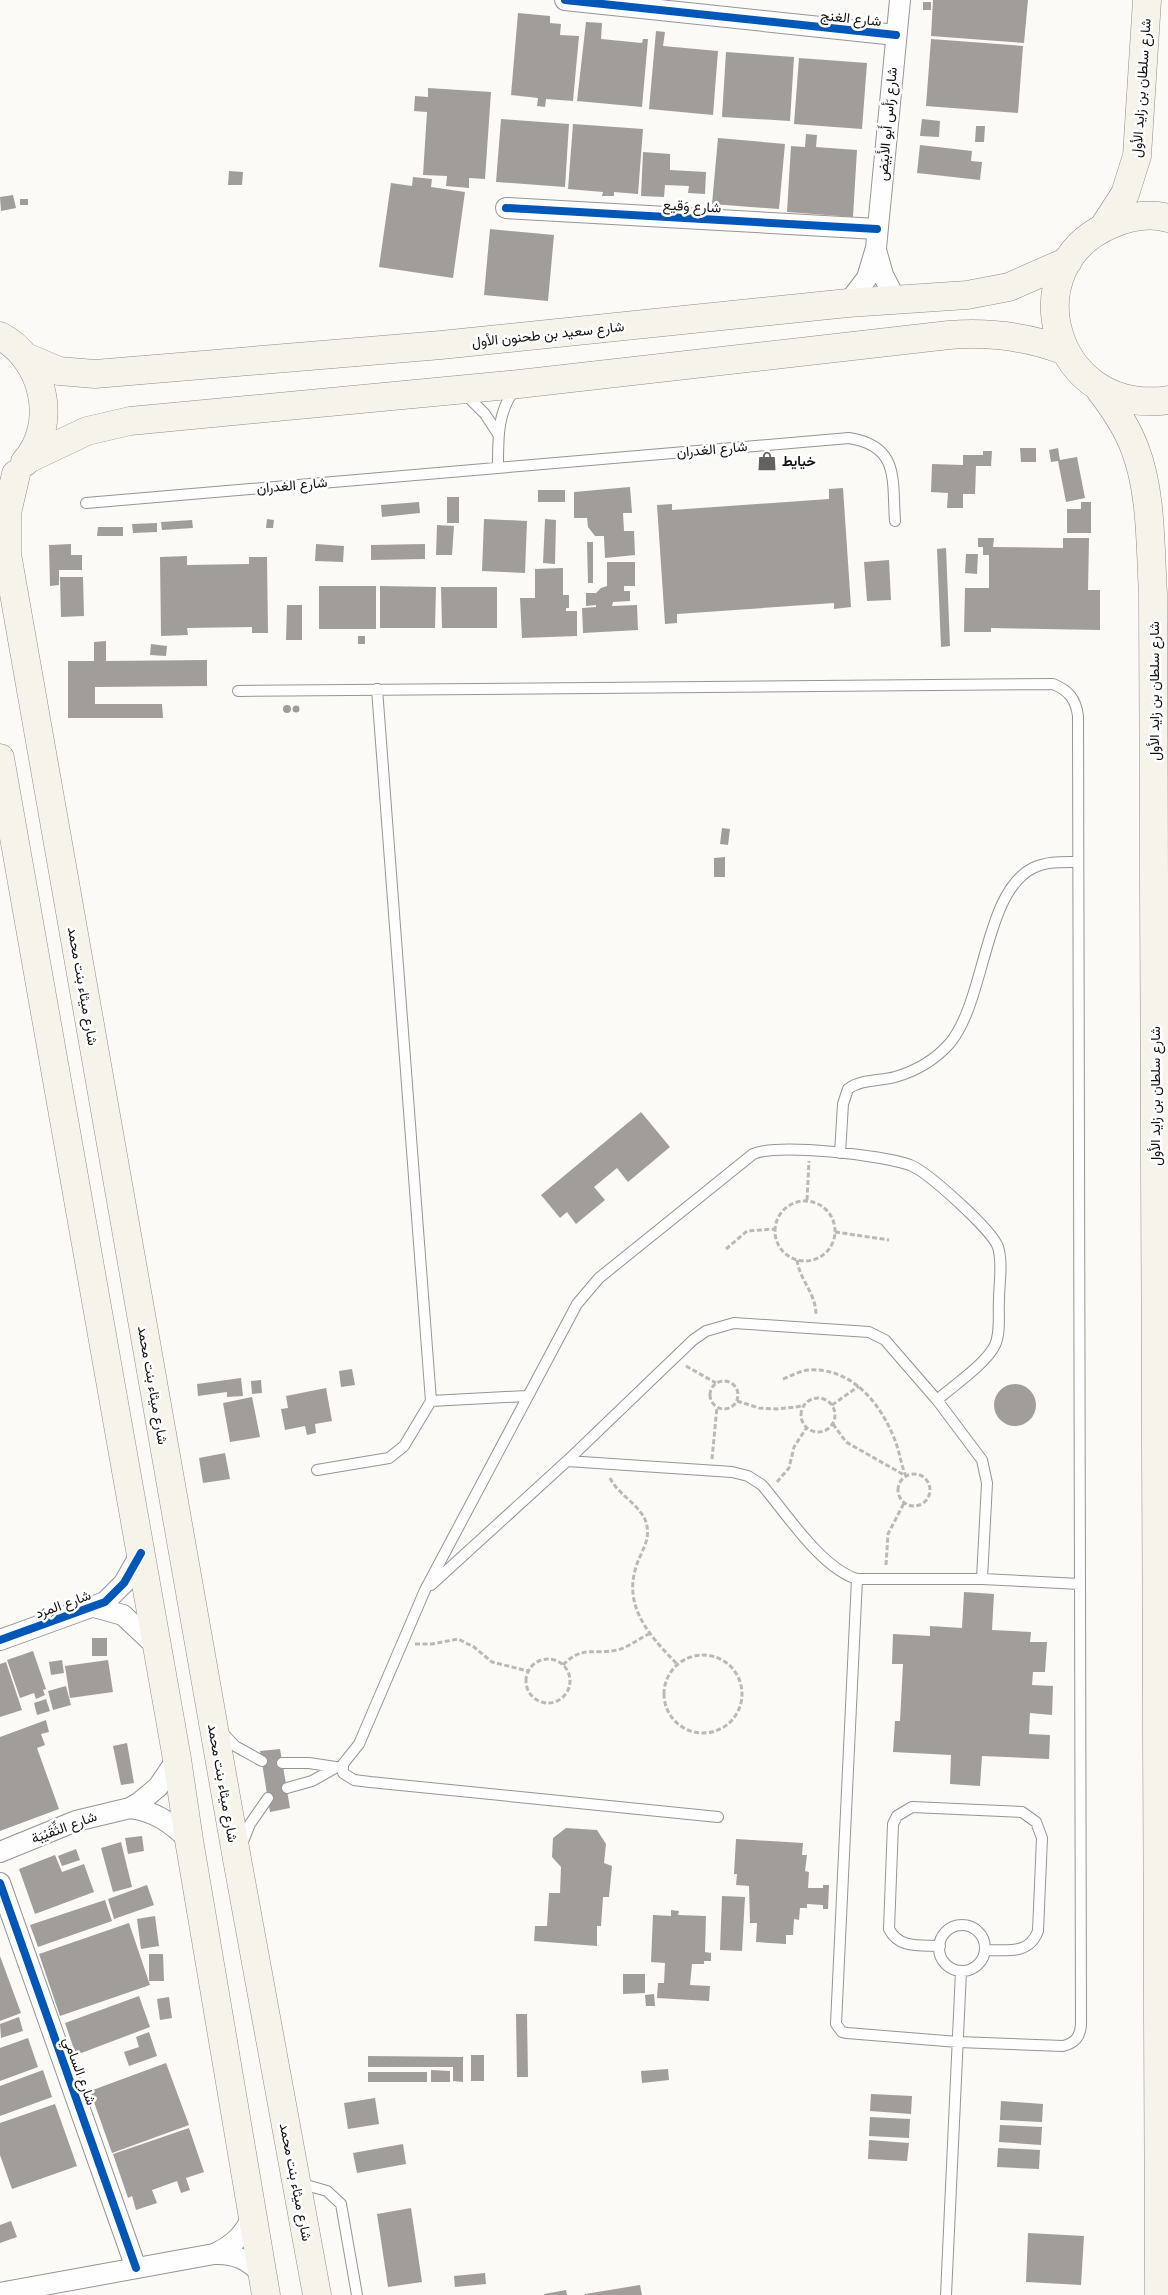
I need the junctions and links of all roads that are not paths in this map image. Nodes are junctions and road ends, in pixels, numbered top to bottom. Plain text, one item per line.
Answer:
1 (565, 0) edge
2 (900, 0) edge
3 (1147, 0) edge
4 (896, 35) junction
5 (506, 208) dead end
6 (1168, 218) edge
7 (1103, 228) junction
8 (877, 238) junction
9 (1068, 261) junction
10 (896, 300) junction
11 (848, 303) junction
12 (0, 317) edge
13 (14, 346) edge
14 (1065, 351) junction
15 (519, 384) junction
16 (459, 389) junction
17 (1100, 390) junction
18 (1168, 400) edge
19 (498, 434) junction
20 (498, 468) junction
21 (15, 472) edge
22 (86, 503) dead end
23 (895, 521) dead end
24 (377, 690) junction
25 (238, 691) dead end
26 (0, 758) edge
27 (1078, 862) junction
28 (840, 1153) junction
29 (1156, 1334) junction
30 (1168, 1381) edge
31 (526, 1396) junction
32 (937, 1400) junction
33 (431, 1401) junction
34 (567, 1462) junction
35 (317, 1470) dead end
36 (141, 1553) junction
37 (857, 1578) junction
38 (982, 1579) junction
39 (1080, 1584) junction
40 (425, 1590) junction
41 (94, 1607) junction
42 (0, 1640) edge
43 (157, 1647) junction
44 (213, 1721) junction
45 (177, 1759) junction
46 (262, 1761) dead end
47 (282, 1763) dead end
48 (339, 1768) junction
49 (287, 1788) dead end
50 (268, 1798) dead end
51 (130, 1808) junction
52 (718, 1817) dead end
53 (189, 1840) junction
54 (0, 1852) edge
55 (236, 1859) junction
56 (0, 1883) edge
57 (940, 1946) junction
58 (985, 1950) junction
59 (961, 1971) junction
60 (958, 2042) junction
61 (296, 2182) junction
62 (254, 2214) junction
63 (214, 2254) junction
64 (136, 2268) junction
65 (265, 2285) edge
66 (54, 2289) edge
67 (0, 2293) edge
68 (317, 2295) edge
69 (357, 2295) edge
70 (946, 2295) edge
71 (1159, 2295) edge

1 - 4 street, شارع الغنج
2 - 4 street, شارع رَأس أَبو الأَبيَض
3 - 7 main road, شارع سلطان بن زايد الأول
4 - 8 street, شارع رَأس أَبو الأَبيَض
5 - 8 street, شارع وَقيع
6 - 7 main road
7 - 9 main road
8 - 10 street, شارع رَأس أَبو الأَبيَض
8 - 11 street, شارع رَأس أَبو الأَبيَض
9 - 10 main road, شارع سعيد بن طحنون الأول
9 - 14 main road
10 - 11 main road, شارع سعيد بن طحنون الأول
11 - 13 main road, شارع سعيد بن طحنون الأول
12 - 13 main road
13 - 21 main road, شارع ميثاء بنت محمد
14 - 15 main road
14 - 17 main road
15 - 16 main road
15 - 19 lane
16 - 19 lane
16 - 21 main road
17 - 18 main road
17 - 29 main road, شارع سلطان بن زايد الأول
19 - 20 lane
20 - 22 lane, شارع الغدران
20 - 23 lane, شارع الغدران
21 - 44 main road, شارع ميثاء بنت محمد
24 - 25 lane
24 - 27 lane
24 - 33 lane
26 - 36 main road
27 - 28 lane
27 - 39 lane
28 - 31 lane
28 - 32 lane
29 - 30 main road
29 - 71 main road, شارع سلطان بن زايد الأول
31 - 33 lane
31 - 40 lane
32 - 34 lane
32 - 38 lane
33 - 35 lane
34 - 37 lane
34 - 40 lane
36 - 41 street, شارع المِرَد
36 - 43 main road
37 - 38 lane
37 - 60 lane
38 - 39 lane
39 - 60 lane
40 - 48 lane
41 - 42 street, شارع المِرَد
41 - 43 street, شارع المِرَد
43 - 45 main road
44 - 46 lane
44 - 55 main road, شارع ميثاء بنت محمد
45 - 51 street, شارع الثِّقَيْبَة
45 - 53 main road
47 - 48 lane
48 - 49 lane
48 - 52 lane
50 - 55 lane
51 - 53 street, شارع الثِّقَيْبَة
51 - 54 street, شارع الثِّقَيْبَة
53 - 62 main road
55 - 61 main road, شارع ميثاء بنت محمد
56 - 64 street, شارع السامي
57 - 58 lane
57 - 58 lane
57 - 59 lane
58 - 59 lane
59 - 60 lane
60 - 70 lane
61 - 68 main road, شارع ميثاء بنت محمد
61 - 69 lane
62 - 63 street
62 - 65 main road
63 - 64 street
63 - 65 street
64 - 66 street
66 - 67 street

